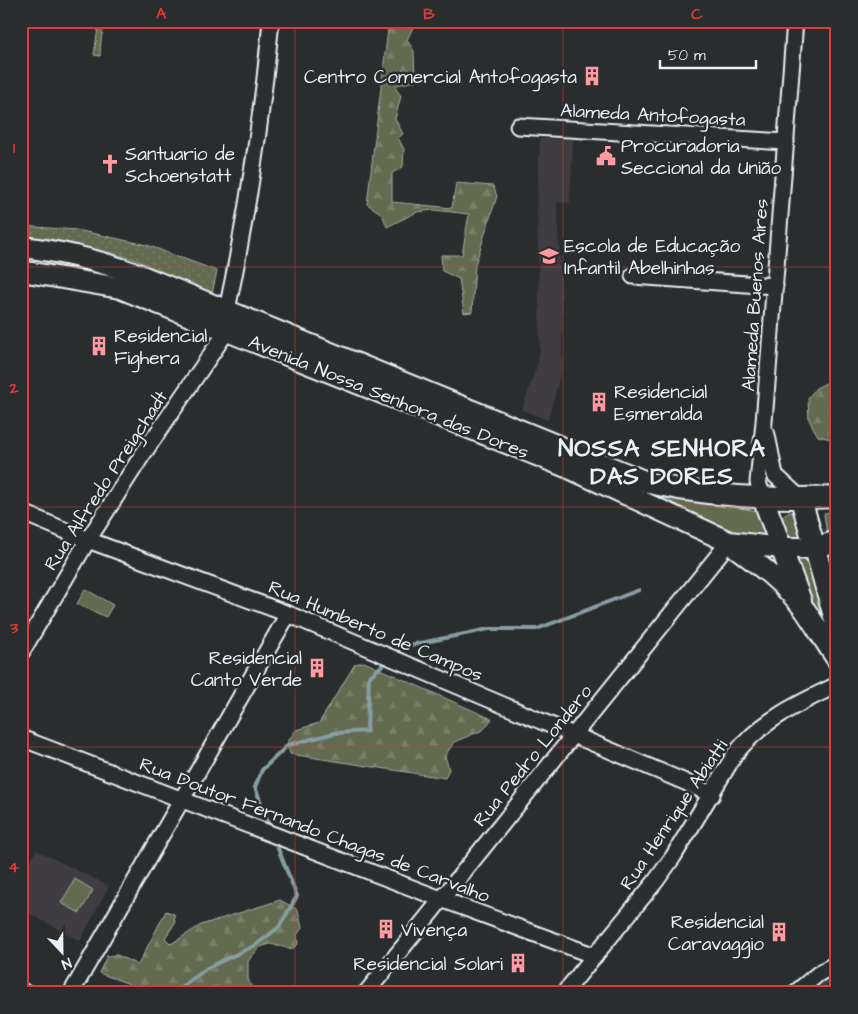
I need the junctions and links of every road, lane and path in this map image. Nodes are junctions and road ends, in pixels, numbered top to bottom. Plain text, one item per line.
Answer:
1 (272, 21) edge
2 (795, 21) edge
3 (518, 126) dead end
4 (786, 142) junction
5 (21, 247) edge
6 (21, 270) edge
7 (633, 276) dead end
8 (775, 286) junction
9 (228, 310) junction
10 (227, 331) junction
11 (764, 422) junction
12 (837, 497) edge
13 (763, 498) junction
14 (801, 498) junction
15 (21, 512) edge
16 (88, 540) junction
17 (837, 541) edge
18 (729, 542) junction
19 (782, 548) junction
20 (815, 548) junction
21 (804, 610) junction
22 (288, 614) junction
23 (836, 616) edge
24 (21, 653) edge
25 (837, 659) edge
26 (837, 685) edge
27 (573, 735) junction
28 (21, 738) edge
29 (712, 795) junction
30 (181, 800) junction
31 (441, 899) junction
32 (595, 956) junction
33 (837, 963) edge
34 (21, 990) edge
35 (26, 993) edge
36 (70, 993) edge
37 (366, 993) edge
38 (564, 993) edge
39 (795, 993) edge

1 - 9 street
2 - 4 street, Alameda Buenos Aires
3 - 4 street, Alameda Antofogasta
4 - 8 street, Alameda Buenos Aires
5 - 9 main road, Avenida Nossa Senhora das Dores
6 - 10 main road, Avenida Nossa Senhora das Dores
7 - 8 street
8 - 11 street, Alameda Buenos Aires
9 - 13 main road, Avenida Nossa Senhora das Dores
10 - 16 street, Rua Alfredo Preigchadt
10 - 18 main road, Avenida Nossa Senhora das Dores
11 - 13 street, Alameda Buenos Aires
11 - 14 street, Alameda Buenos Aires
12 - 14 main road, Avenida Nossa Senhora das Dores
13 - 14 main road, Avenida Nossa Senhora das Dores
13 - 19 main road
14 - 20 main road
15 - 16 street, Rua Humberto de Campos
16 - 22 street, Rua Humberto de Campos
16 - 24 street, Rua Alfredo Preigchadt
17 - 20 main road, Avenida Nossa Senhora das Dores
18 - 19 main road, Avenida Nossa Senhora das Dores
18 - 21 main road
18 - 27 street, Rua Pedro Londero
19 - 20 main road, Avenida Nossa Senhora das Dores
19 - 21 main road
20 - 23 main road
21 - 25 main road
22 - 27 street, Rua Humberto de Campos
22 - 30 street
26 - 29 street, Rua Henrique Abiatti
27 - 29 street, Rua Humberto de Campos
27 - 31 street, Rua Pedro Londero
28 - 30 street, Rua Doutor Fernando Chagas de Carvalho
29 - 32 street, Rua Henrique Abiatti
30 - 31 street, Rua Doutor Fernando Chagas de Carvalho
30 - 36 street
31 - 32 street, Rua Doutor Fernando Chagas de Carvalho
31 - 37 street, Rua Pedro Londero
32 - 38 street, Rua Henrique Abiatti
33 - 39 street
34 - 35 street

